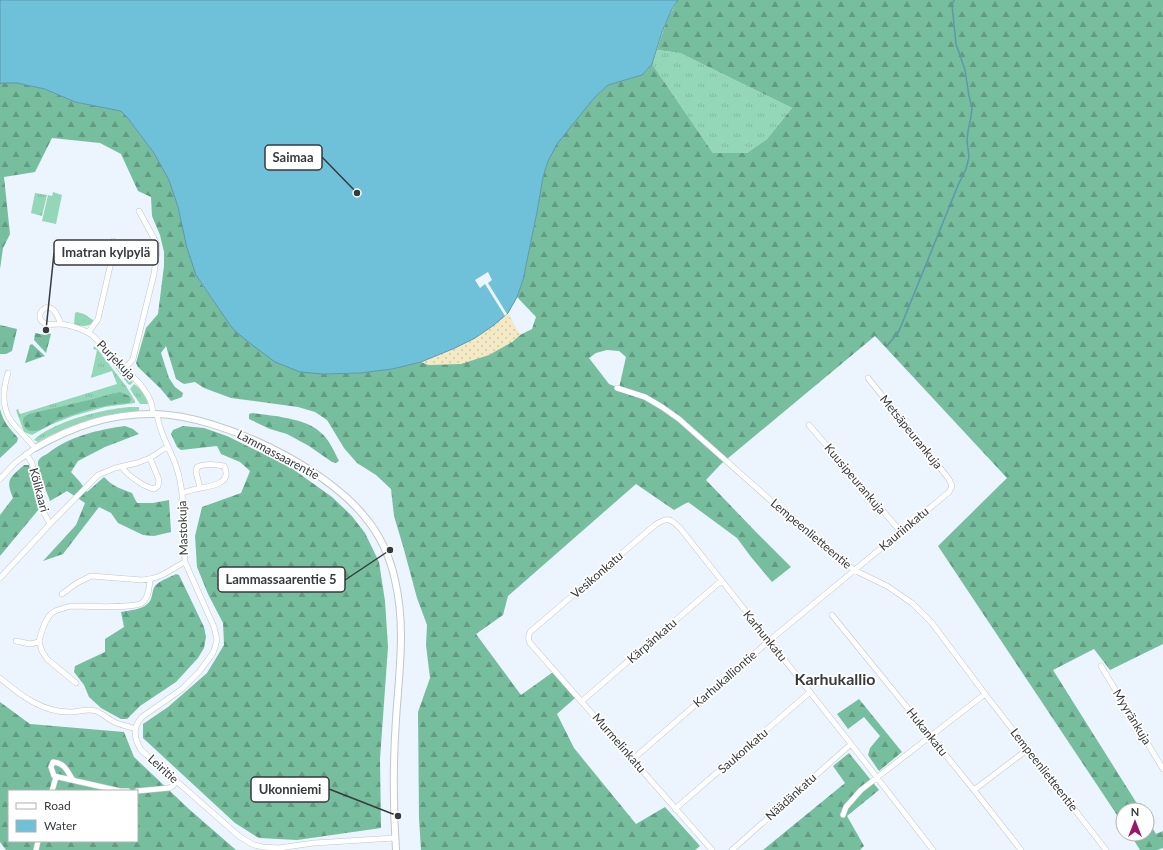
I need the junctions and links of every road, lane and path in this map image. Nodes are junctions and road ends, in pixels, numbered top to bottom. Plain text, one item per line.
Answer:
1 (139, 211) dead end
2 (113, 241) dead end
3 (61, 324) dead end
4 (88, 333) junction
5 (124, 368) junction
6 (8, 373) dead end
7 (868, 378) dead end
8 (617, 388) dead end
9 (155, 414) junction
10 (809, 425) dead end
11 (35, 448) junction
12 (167, 448) junction
13 (26, 454) junction
14 (150, 458) junction
15 (122, 466) junction
16 (0, 479) edge
17 (952, 486) joint
18 (200, 488) junction
19 (182, 493) junction
20 (668, 519) joint
21 (50, 524) junction
22 (901, 532) junction
23 (185, 562) junction
24 (854, 570) junction
25 (0, 578) edge
26 (150, 580) junction
27 (721, 581) junction
28 (62, 594) dead end
29 (832, 615) dead end
30 (528, 636) joint
31 (770, 640) junction
32 (16, 641) dead end
33 (39, 642) junction
34 (1101, 666) dead end
35 (0, 678) edge
36 (76, 683) dead end
37 (810, 692) junction
38 (985, 694) junction
39 (582, 701) junction
40 (135, 729) junction
41 (930, 737) junction
42 (851, 744) junction
43 (1028, 750) junction
44 (633, 759) junction
45 (1163, 769) edge
46 (55, 777) junction
47 (878, 778) junction
48 (73, 780) junction
49 (176, 781) junction
50 (52, 790) edge
51 (116, 790) edge
52 (974, 790) junction
53 (138, 791) edge
54 (675, 809) junction
55 (843, 815) dead end
56 (395, 838) junction
57 (396, 850) edge
58 (712, 850) edge
59 (732, 850) edge
60 (931, 850) edge
61 (1021, 850) edge
62 (1106, 850) edge

1 - 5 street
2 - 4 street
3 - 4 street, Purjekuja
4 - 5 street, Purjekuja
5 - 9 street, Purjekuja
6 - 11 street
7 - 17 street, Metsäpeurankuja
8 - 24 street, Lempeenlietteentie
9 - 11 street, Lammassaarentie
9 - 12 street, Mastokuja
9 - 56 street, Lammassaarentie
10 - 22 street, Kuusipeurankuja
11 - 13 street, Lammassaarentie
12 - 14 street
12 - 19 street, Mastokuja
13 - 16 street, Lammassaarentie
13 - 21 street, Kölikaari
14 - 15 street
14 - 15 street
15 - 21 street
17 - 22 street, Kauriinkatu
18 - 18 street
18 - 19 street
19 - 23 street, Mastokuja
20 - 27 street, Karhunkatu
20 - 30 street, Vesikonkatu
21 - 25 street, Kölikaari
22 - 24 street, Kauriinkatu
23 - 26 street, Mastokuja
23 - 40 street
24 - 31 street, Karhukalliontie
24 - 38 street, Lempeenlietteentie
26 - 28 street, Mastokuja
26 - 33 street
27 - 31 street, Karhunkatu
27 - 39 street, Kärpänkatu
29 - 41 street, Hukankatu
30 - 39 street, Murmelinkatu
31 - 37 street, Karhunkatu
31 - 44 street, Karhukalliontie
32 - 33 street
33 - 36 street
34 - 45 street, Myyränkuja
35 - 40 street
37 - 42 street, Karhunkatu
37 - 54 street, Saukonkatu
38 - 41 street
38 - 43 street, Lempeenlietteentie
39 - 44 street, Murmelinkatu
40 - 49 street, Leiritie
41 - 47 street
41 - 52 street, Hukankatu
42 - 47 street, Karhunkatu
42 - 59 street, Näädänkatu
43 - 52 street
43 - 62 street, Lempeenlietteentie
44 - 54 street, Murmelinkatu
46 - 48 street
46 - 48 street
46 - 50 street
47 - 55 street
47 - 60 street, Karhunkatu
48 - 51 street
49 - 53 street
49 - 56 street, Leiritie
52 - 61 street, Hukankatu
54 - 58 street, Murmelinkatu
56 - 57 street, Lammassaarentie

